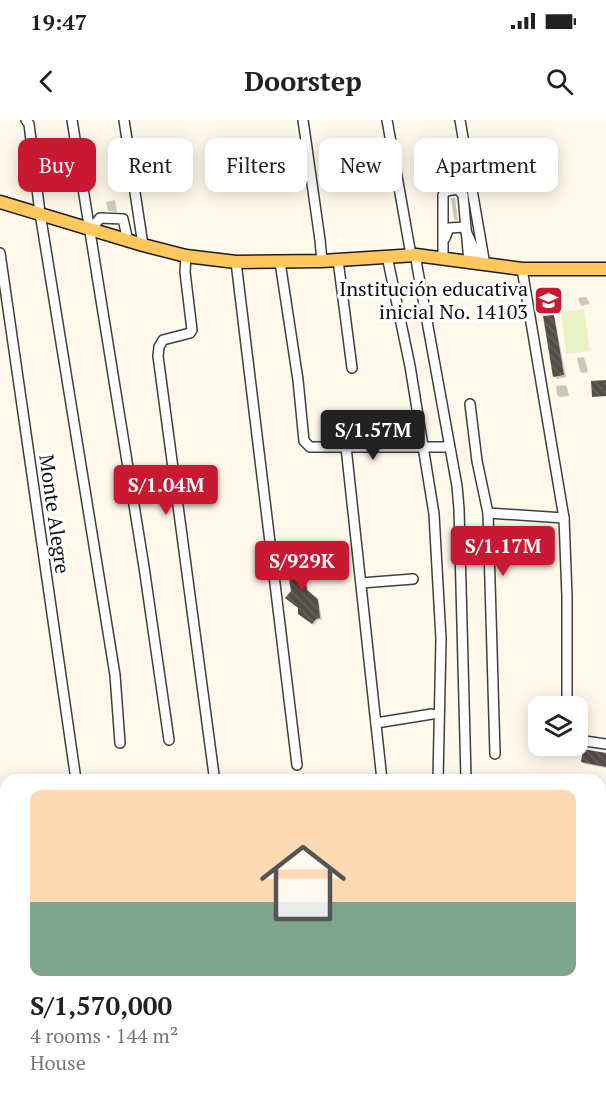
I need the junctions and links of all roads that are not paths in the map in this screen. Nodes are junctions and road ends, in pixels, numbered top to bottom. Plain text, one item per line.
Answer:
1 (26, 120) edge
2 (72, 120) edge
3 (124, 120) edge
4 (303, 120) edge
5 (387, 120) edge
6 (460, 120) edge
7 (0, 202) edge
8 (40, 213) junction
9 (90, 231) junction
10 (466, 234) junction
11 (444, 239) junction
12 (128, 241) junction
13 (143, 245) junction
14 (0, 253) edge
15 (414, 255) junction
16 (186, 256) junction
17 (387, 256) junction
18 (440, 258) junction
19 (338, 260) junction
20 (321, 261) junction
21 (236, 262) junction
22 (280, 262) junction
23 (478, 264) junction
24 (522, 269) junction
25 (606, 269) edge
26 (352, 368) dead end
27 (470, 404) dead end
28 (346, 447) junction
29 (423, 447) junction
30 (449, 447) junction
31 (488, 513) junction
32 (564, 518) junction
33 (413, 579) dead end
34 (361, 583) junction
35 (567, 696) edge
36 (432, 714) dead end
37 (376, 723) junction
38 (169, 740) dead end
39 (588, 741) edge
40 (120, 743) dead end
41 (606, 744) edge
42 (495, 754) dead end
43 (297, 765) dead end
44 (75, 774) edge
45 (214, 774) dead end
46 (381, 774) edge
47 (438, 774) edge
48 (466, 774) edge

1 - 8 street
2 - 9 street
3 - 13 street
4 - 20 street
5 - 15 street
6 - 23 street
7 - 8 main road
8 - 9 main road
8 - 40 street
9 - 12 main road
9 - 12 street
9 - 38 street
10 - 11 street
10 - 11 street
10 - 23 street
11 - 18 street
12 - 13 main road
13 - 16 main road
14 - 44 street, Monte Alegre
15 - 17 main road
15 - 18 main road
15 - 30 street
16 - 21 main road
16 - 45 street
17 - 19 main road
17 - 29 street
18 - 23 main road
19 - 20 main road
19 - 26 street
20 - 22 main road
21 - 22 main road
21 - 43 street
22 - 28 street
23 - 24 main road
24 - 25 main road
24 - 32 street
27 - 31 street
28 - 29 street
28 - 34 street
29 - 30 street
29 - 47 street
30 - 48 street
31 - 32 street
31 - 42 street
32 - 35 street
33 - 34 street
34 - 37 street
36 - 37 street
37 - 46 street
39 - 41 street

